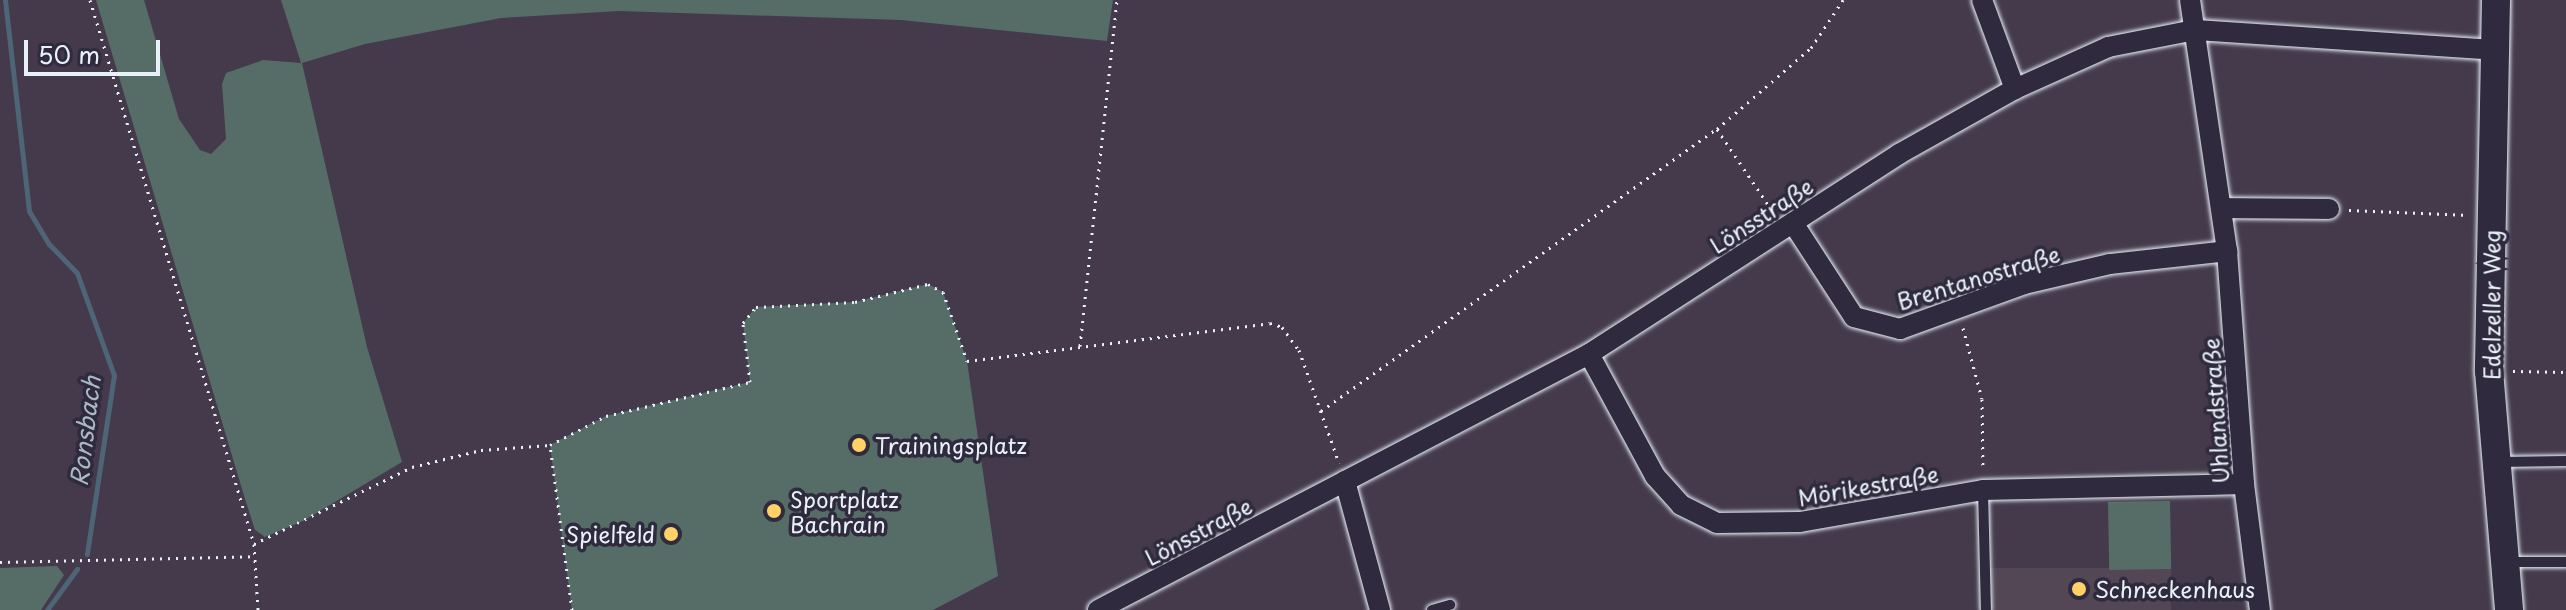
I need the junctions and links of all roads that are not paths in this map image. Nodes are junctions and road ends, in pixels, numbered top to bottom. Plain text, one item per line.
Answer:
1 (1982, 0) edge
2 (2190, 0) edge
3 (2496, 0) edge
4 (2195, 30) junction
5 (2495, 50) junction
6 (2015, 89) junction
7 (2221, 208) junction
8 (2329, 209) road end
9 (1788, 226) junction
10 (2227, 251) junction
11 (1589, 354) junction
12 (2566, 461) edge
13 (2497, 462) junction
14 (1342, 471) junction
15 (2244, 484) junction
16 (1983, 490) junction
17 (2505, 562) junction
18 (2566, 562) edge
19 (1450, 605) dead end
20 (1098, 610) edge
21 (1380, 610) edge
22 (1432, 610) edge
23 (1986, 610) edge
24 (2260, 610) edge
25 (2509, 610) edge

1 - 6 street
2 - 4 street, Uhlandstraße
3 - 5 main road, Edelzeller Weg
4 - 5 street, Lönsstraße
4 - 6 street, Lönsstraße
4 - 7 street, Uhlandstraße
5 - 13 main road, Edelzeller Weg
6 - 9 street, Lönsstraße
7 - 8 street
7 - 10 street, Uhlandstraße
9 - 10 street, Brentanostraße
9 - 11 street, Lönsstraße
10 - 15 street, Uhlandstraße
11 - 14 street, Lönsstraße
11 - 16 street, Mörikestraße
12 - 13 lane
13 - 17 main road, Edelzeller Weg
14 - 20 street, Lönsstraße
14 - 21 street
15 - 16 street, Mörikestraße
15 - 24 street, Uhlandstraße
16 - 23 lane
17 - 18 lane
17 - 25 main road, Edelzeller Weg
19 - 22 lane

